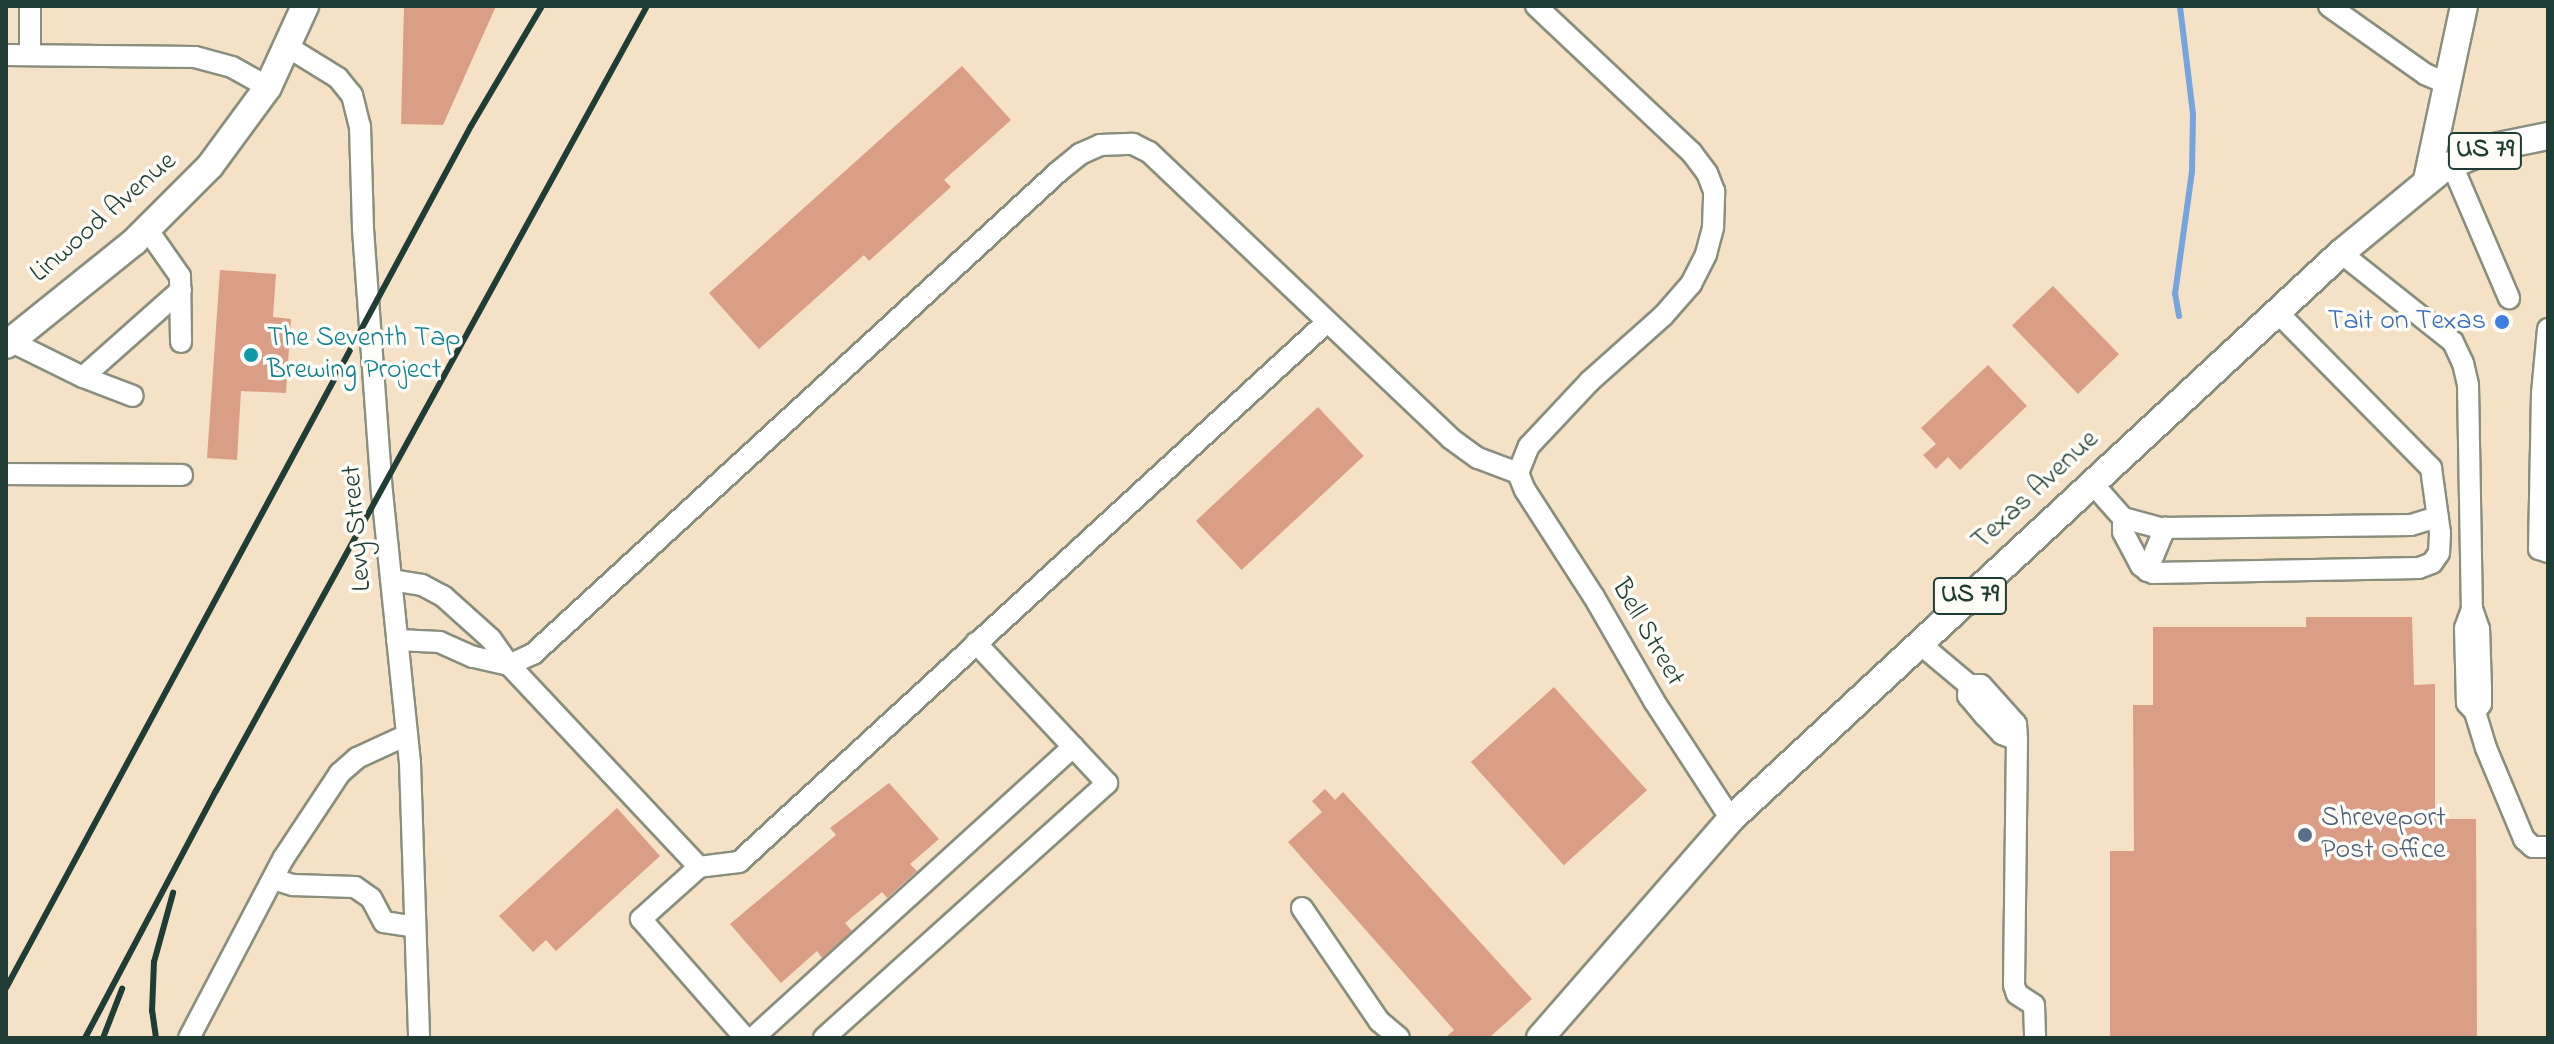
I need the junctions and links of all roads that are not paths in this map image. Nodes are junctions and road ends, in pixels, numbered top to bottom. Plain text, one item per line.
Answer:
1 (30, 6) edge
2 (305, 6) edge
3 (1536, 6) edge
4 (2329, 6) edge
5 (2464, 6) edge
6 (288, 47) junction
7 (6, 55) edge
8 (30, 55) junction
9 (2445, 83) junction
10 (268, 87) junction
11 (2547, 143) edge
12 (2452, 165) junction
13 (2427, 180) junction
14 (147, 229) junction
15 (2341, 253) junction
16 (181, 290) junction
17 (2509, 298) dead end
18 (2277, 312) junction
19 (1327, 322) junction
20 (2548, 329) edge
21 (181, 342) dead end
22 (8, 343) edge
23 (83, 377) junction
24 (133, 396) dead end
25 (1518, 473) junction
26 (6, 474) edge
27 (182, 475) dead end
28 (2092, 483) junction
29 (2438, 517) junction
30 (2123, 518) junction
31 (2165, 528) junction
32 (2548, 552) edge
33 (2147, 571) junction
34 (391, 580) junction
35 (397, 640) junction
36 (976, 643) junction
37 (1919, 643) junction
38 (509, 665) junction
39 (407, 735) junction
40 (1073, 747) junction
41 (1731, 819) junction
42 (2548, 847) edge
43 (699, 867) junction
44 (273, 879) junction
45 (1302, 908) dead end
46 (414, 927) junction
47 (189, 1038) edge
48 (419, 1038) edge
49 (745, 1038) edge
50 (753, 1038) edge
51 (824, 1038) edge
52 (1399, 1038) edge
53 (1540, 1038) edge
54 (2035, 1038) edge

1 - 8 street
2 - 6 main road, Linwood Avenue
3 - 25 street
4 - 9 street
5 - 9 main road
6 - 10 main road, Linwood Avenue
6 - 34 street, Levy Street
7 - 8 street
8 - 10 street
9 - 13 main road
10 - 14 main road, Linwood Avenue
11 - 12 main road, US 79
12 - 13 main road, US 79
12 - 17 street
13 - 15 main road, Texas Avenue / US 79
14 - 16 street
14 - 22 main road, Linwood Avenue
15 - 18 main road, Texas Avenue / US 79
15 - 42 street
16 - 21 street
16 - 23 street
18 - 28 main road, Texas Avenue / US 79
18 - 29 street
19 - 25 street
19 - 36 street
19 - 38 street
20 - 32 street
22 - 23 street
23 - 24 street
25 - 41 street, Bell Street
26 - 27 street
28 - 30 street
28 - 37 main road, Texas Avenue / US 79
29 - 31 street
29 - 33 street
30 - 31 street
30 - 33 street
31 - 33 street
34 - 35 street, Levy Street
34 - 38 street
35 - 38 street
35 - 39 street, Levy Street
36 - 40 street
36 - 43 street
37 - 41 main road, Texas Avenue / US 79
37 - 54 street
38 - 43 street
39 - 44 street
39 - 46 street, Levy Street
40 - 50 street
40 - 51 street
41 - 53 main road, Texas Avenue / US 79
43 - 49 street
44 - 46 street
44 - 47 street
45 - 52 street
46 - 48 street, Levy Street

